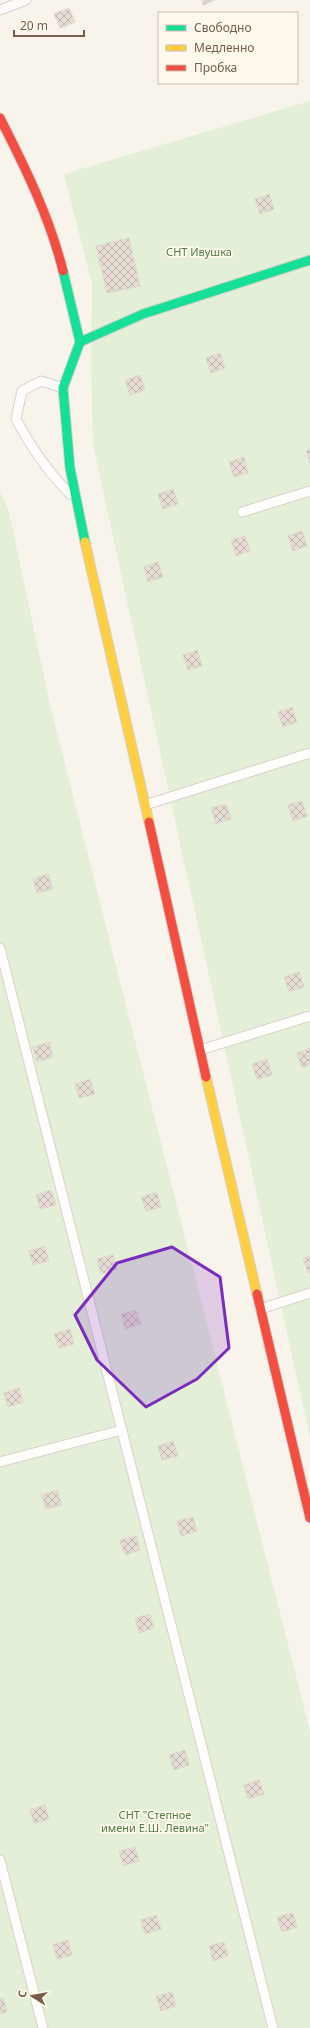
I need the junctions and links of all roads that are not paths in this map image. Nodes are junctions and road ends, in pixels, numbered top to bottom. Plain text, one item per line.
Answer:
1 (26, 0) edge
2 (0, 10) edge
3 (0, 118) edge
4 (310, 260) edge
5 (80, 342) junction
6 (63, 388) junction
7 (310, 491) edge
8 (76, 501) junction
9 (242, 512) dead end
10 (310, 753) edge
11 (145, 805) junction
12 (0, 948) edge
13 (310, 1016) edge
14 (200, 1050) junction
15 (310, 1294) edge
16 (260, 1309) junction
17 (122, 1430) junction
18 (0, 1462) edge
19 (310, 1518) edge
20 (0, 1860) edge
21 (43, 2028) edge
22 (273, 2028) edge

1 - 2 lane
3 - 5 street
4 - 5 street
5 - 6 street
6 - 8 street
6 - 8 lane
7 - 9 lane
8 - 11 street
10 - 11 lane
11 - 14 street
12 - 17 lane
13 - 14 lane
14 - 16 street
15 - 16 lane
16 - 19 street
17 - 18 lane
17 - 22 lane
20 - 21 lane

